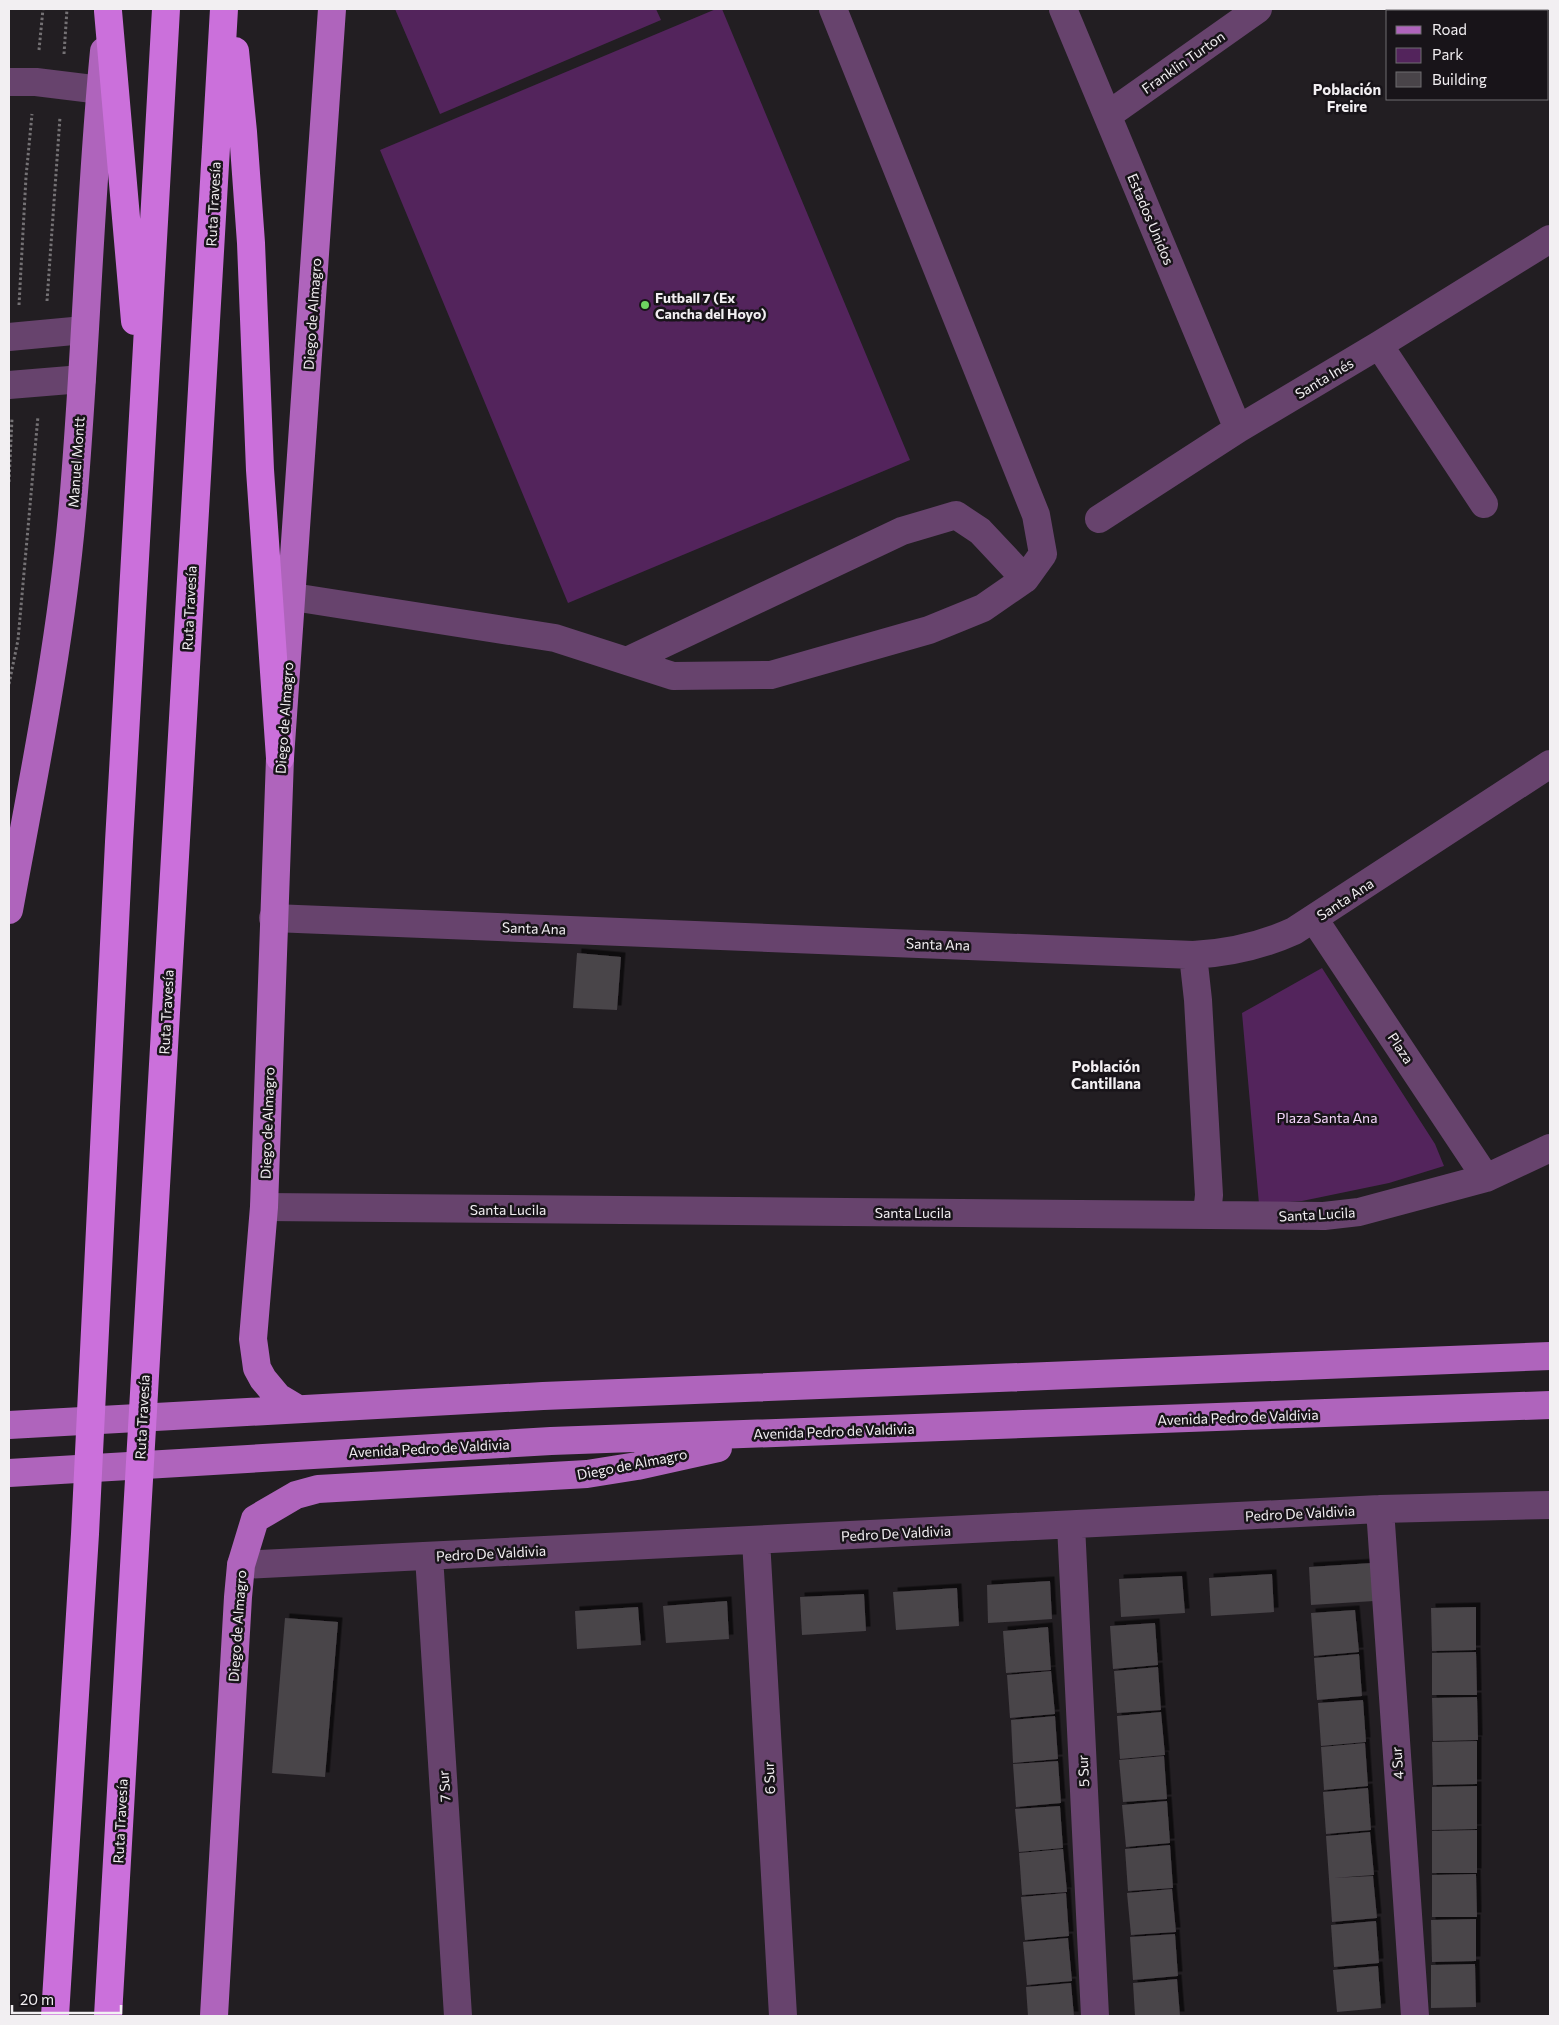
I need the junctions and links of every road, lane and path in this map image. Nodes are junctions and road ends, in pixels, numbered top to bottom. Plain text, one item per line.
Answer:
1 (43, 9) edge
2 (166, 9) edge
3 (224, 9) edge
4 (231, 9) edge
5 (332, 9) edge
6 (833, 9) edge
7 (1063, 9) edge
8 (1258, 9) edge
9 (108, 10) edge
10 (9, 82) edge
11 (36, 82) junction
12 (100, 90) junction
13 (1108, 115) junction
14 (1550, 239) edge
15 (84, 330) junction
16 (13, 337) edge
17 (1379, 346) junction
18 (82, 379) junction
19 (12, 385) edge
20 (144, 420) junction
21 (1238, 429) junction
22 (9, 482) edge
23 (1484, 504) dead end
24 (1099, 519) dead end
25 (1025, 579) junction
26 (293, 597) junction
27 (627, 661) junction
28 (280, 758) junction
29 (1550, 764) edge
30 (9, 910) edge
31 (273, 918) junction
32 (1314, 919) junction
33 (1193, 955) junction
34 (1550, 1148) edge
35 (1486, 1178) junction
36 (264, 1207) junction
37 (1207, 1214) junction
38 (1550, 1356) edge
39 (1550, 1405) edge
40 (298, 1409) junction
41 (9, 1425) edge
42 (794, 1432) junction
43 (9, 1473) edge
44 (1550, 1505) edge
45 (1380, 1509) junction
46 (1071, 1525) junction
47 (756, 1540) junction
48 (429, 1556) junction
49 (241, 1565) junction
50 (55, 2016) edge
51 (108, 2016) edge
52 (214, 2016) edge
53 (458, 2016) edge
54 (783, 2016) edge
55 (1095, 2016) edge
56 (1415, 2016) edge

1 - 11 path
2 - 20 highway
3 - 51 highway, Ruta Travesía
4 - 28 highway
5 - 26 main road, Diego de Almagro
6 - 25 street
7 - 13 street, Estados Unidos
8 - 13 street, Franklin Turton
9 - 12 main road, Manuel Montt
9 - 20 highway
10 - 11 street
11 - 12 street
11 - 16 path
12 - 15 main road, Manuel Montt
13 - 21 street, Estados Unidos
14 - 17 street, Santa Inés
15 - 16 street
15 - 18 main road, Manuel Montt
17 - 21 street, Santa Inés
17 - 23 street
18 - 19 street
18 - 30 main road, Manuel Montt
19 - 22 path
20 - 50 highway
21 - 24 street, Santa Inés
25 - 27 street
25 - 27 street
26 - 27 street
26 - 28 main road, Diego de Almagro
28 - 31 main road, Diego de Almagro
29 - 32 street, Santa Ana
31 - 33 street, Santa Ana
31 - 36 main road, Diego de Almagro
32 - 33 street, Santa Ana
32 - 35 street, Plaza
33 - 37 street
34 - 35 street, Santa Lucila
35 - 37 street, Santa Lucila
36 - 37 street, Santa Lucila
36 - 40 main road, Diego de Almagro
38 - 40 main road
39 - 42 main road, Avenida Pedro de Valdivia
40 - 41 main road
42 - 43 main road, Avenida Pedro de Valdivia
42 - 49 main road, Diego de Almagro
44 - 45 street, Pedro De Valdivia
45 - 46 street, Pedro De Valdivia
45 - 56 street, 4 Sur
46 - 47 street, Pedro De Valdivia
46 - 55 street, 5 Sur
47 - 48 street, Pedro De Valdivia
47 - 54 street, 6 Sur
48 - 49 street, Pedro De Valdivia
48 - 53 street, 7 Sur
49 - 52 main road, Diego de Almagro

